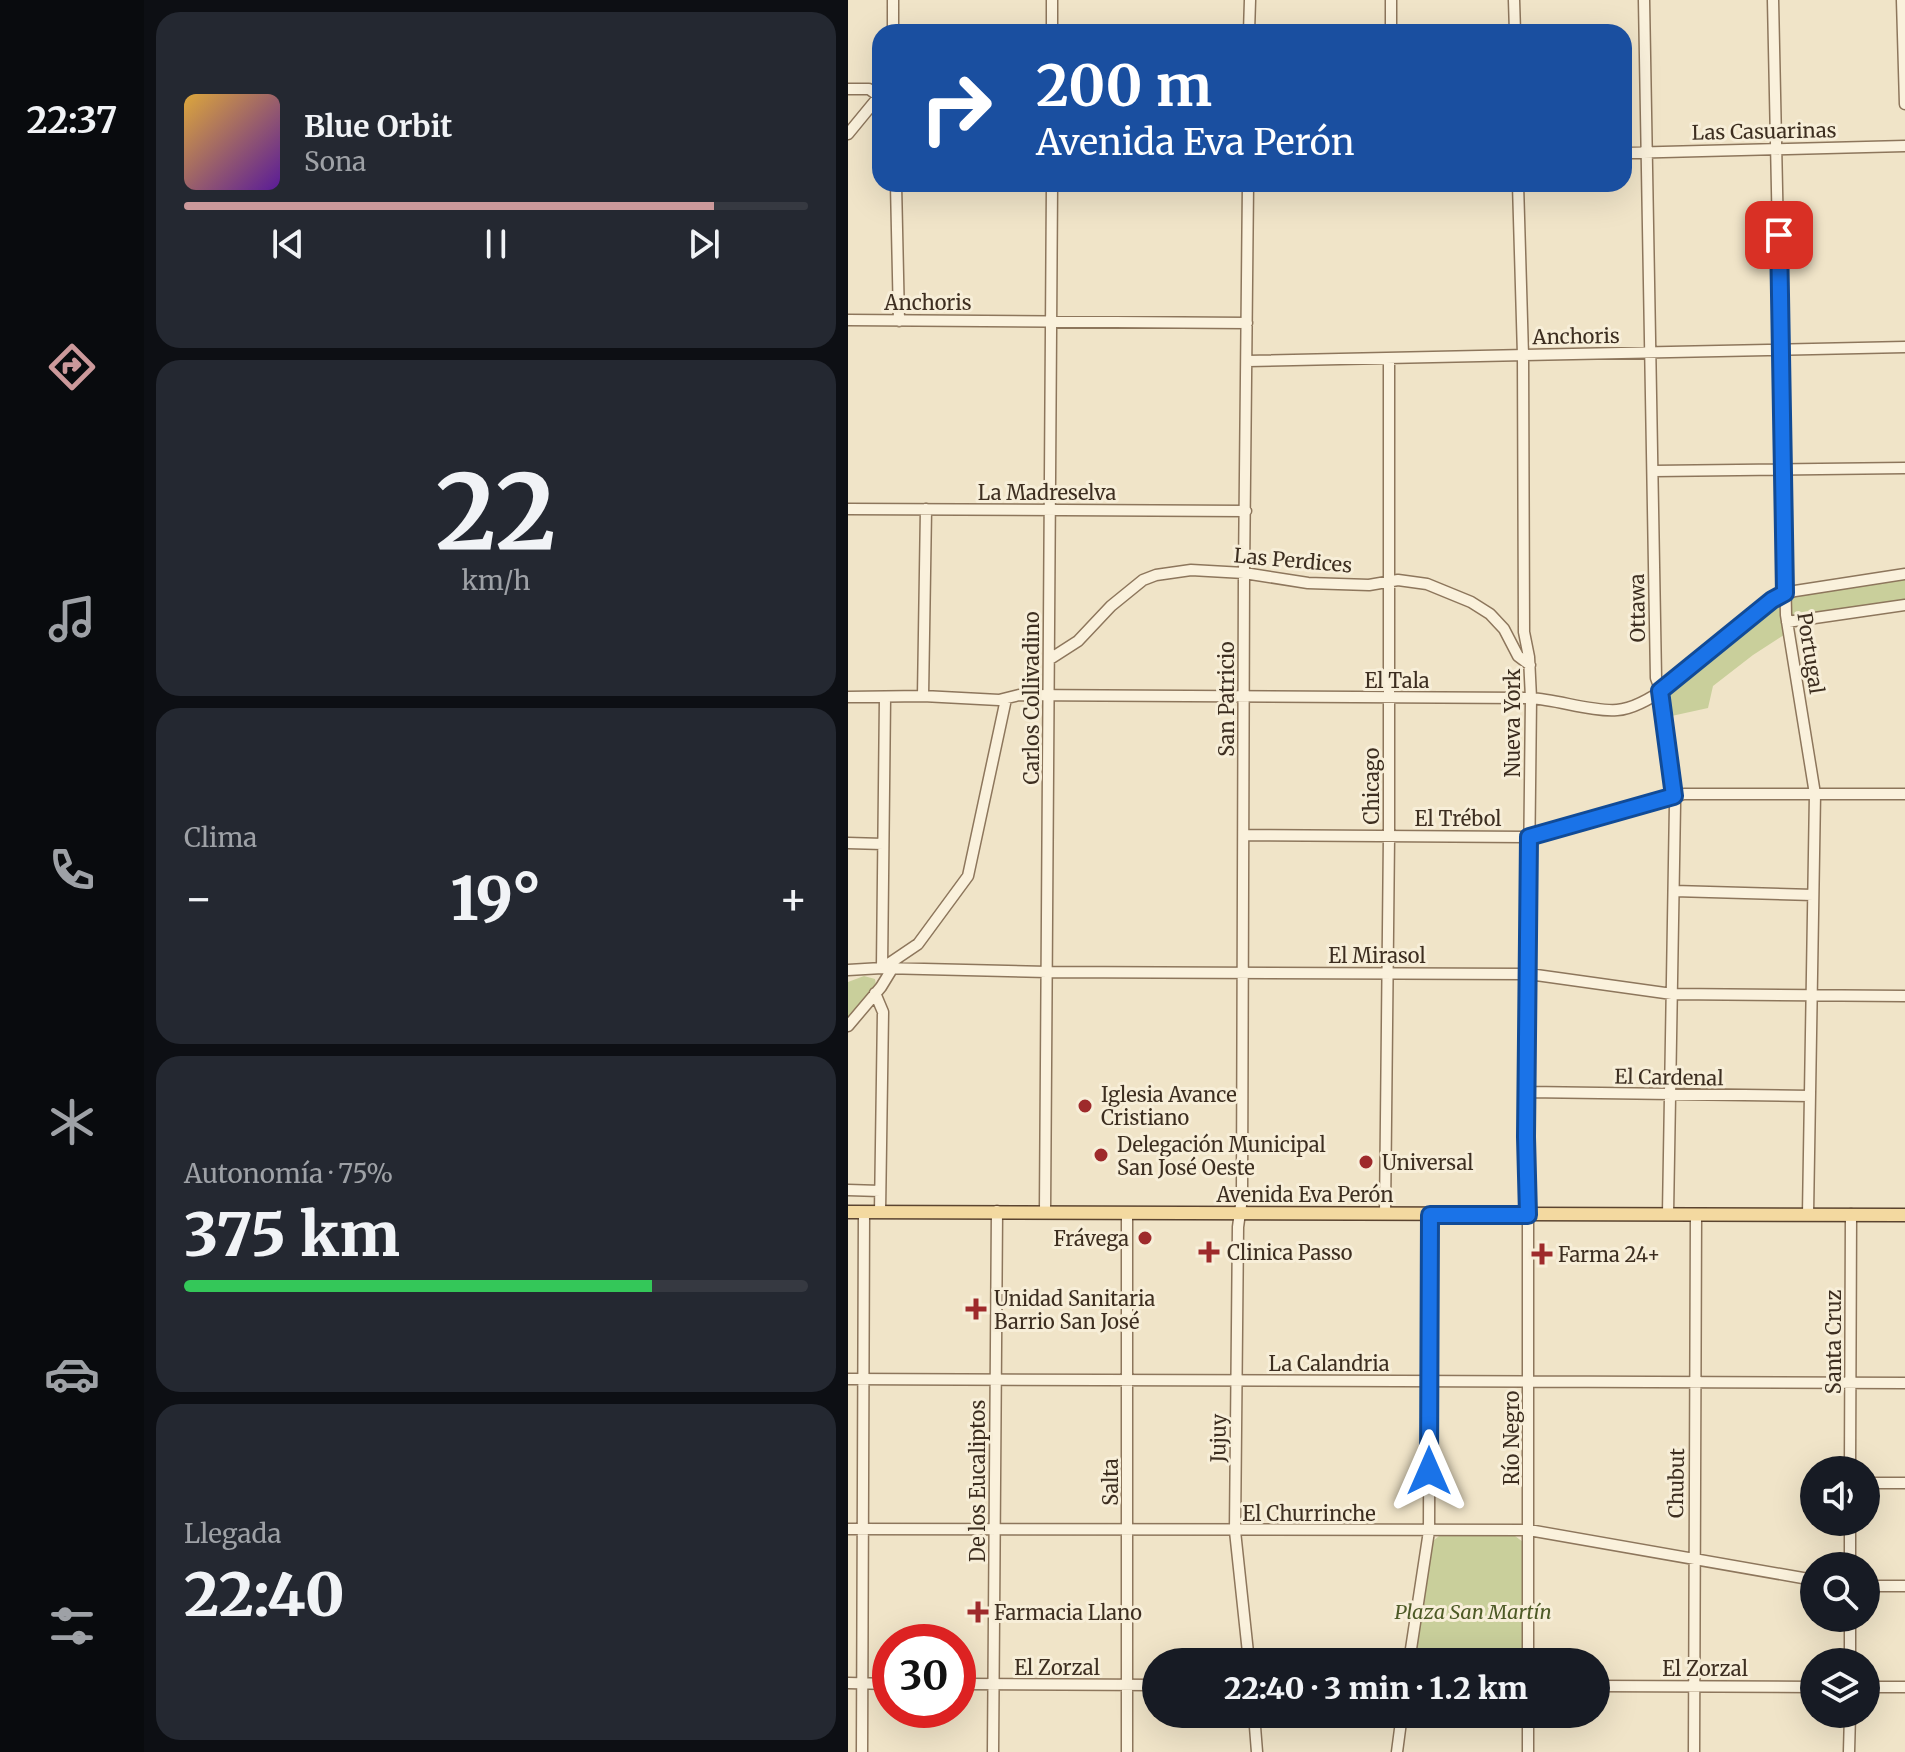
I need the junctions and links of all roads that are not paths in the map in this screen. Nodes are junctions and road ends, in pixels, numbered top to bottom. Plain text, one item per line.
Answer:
1 (893, 0) edge
2 (1052, 0) edge
3 (1250, 0) edge
4 (1391, 0) edge
5 (1514, 0) edge
6 (1644, 0) edge
7 (1773, 0) edge
8 (1902, 0) edge
9 (893, 24) edge
10 (1052, 24) edge
11 (1249, 24) edge
12 (1391, 24) edge
13 (1515, 24) edge
14 (848, 89) edge
15 (872, 91) edge
16 (1905, 104) edge
17 (872, 106) edge
18 (848, 134) edge
19 (1905, 146) edge
20 (1777, 149) junction
21 (1647, 152) junction
22 (1632, 153) edge
23 (896, 192) edge
24 (1052, 192) edge
25 (1248, 192) edge
26 (1518, 192) edge
27 (848, 320) edge
28 (1052, 320) junction
29 (899, 321) junction
30 (1247, 323) junction
31 (1905, 347) edge
32 (1781, 350) junction
33 (1651, 353) junction
34 (1523, 355) junction
35 (1389, 359) junction
36 (1248, 361) junction
37 (1784, 468) junction
38 (1905, 468) edge
39 (1654, 471) junction
40 (848, 509) edge
41 (926, 509) junction
42 (1050, 510) junction
43 (1246, 511) junction
44 (1244, 573) junction
45 (1905, 574) edge
46 (1388, 581) junction
47 (1785, 593) junction
48 (1905, 605) edge
49 (1787, 622) junction
50 (1050, 659) junction
51 (1530, 665) junction
52 (1660, 691) junction
53 (923, 696) junction
54 (848, 697) edge
55 (1050, 697) junction
56 (885, 698) junction
57 (1245, 698) junction
58 (1388, 698) junction
59 (1531, 698) junction
60 (1006, 699) junction
61 (1815, 794) junction
62 (1905, 794) edge
63 (1674, 796) junction
64 (1244, 835) junction
65 (1389, 836) junction
66 (1529, 837) junction
67 (848, 843) edge
68 (883, 844) junction
69 (1674, 891) junction
70 (1813, 895) junction
71 (887, 968) junction
72 (849, 971) edge
73 (1047, 972) junction
74 (1243, 973) junction
75 (1387, 974) junction
76 (1529, 974) junction
77 (875, 993) junction
78 (1672, 994) junction
79 (1812, 996) junction
80 (1905, 996) edge
81 (848, 1026) edge
82 (1528, 1092) junction
83 (1669, 1096) junction
84 (1810, 1096) junction
85 (848, 1190) edge
86 (880, 1191) junction
87 (997, 1211) junction
88 (848, 1212) edge
89 (864, 1212) junction
90 (880, 1212) junction
91 (1045, 1212) junction
92 (1127, 1213) junction
93 (1240, 1213) junction
94 (1385, 1214) junction
95 (1668, 1214) junction
96 (1696, 1214) junction
97 (1808, 1214) junction
98 (1851, 1214) junction
99 (1430, 1215) junction
100 (1528, 1215) junction
101 (1905, 1215) edge
102 (848, 1379) edge
103 (864, 1379) junction
104 (996, 1379) junction
105 (1128, 1379) junction
106 (1237, 1381) junction
107 (1428, 1381) junction
108 (1529, 1381) junction
109 (1695, 1382) junction
110 (1850, 1383) junction
111 (1905, 1383) edge
112 (1850, 1456) edge
113 (1880, 1483) edge
114 (1905, 1483) edge
115 (848, 1529) edge
116 (863, 1529) junction
117 (995, 1530) junction
118 (1128, 1530) junction
119 (1529, 1530) junction
120 (1235, 1531) junction
121 (1429, 1531) junction
122 (1693, 1559) junction
123 (1800, 1578) edge
124 (1880, 1586) edge
125 (1905, 1586) edge
126 (1248, 1648) edge
127 (1411, 1648) edge
128 (1528, 1648) edge
129 (848, 1683) edge
130 (862, 1683) junction
131 (872, 1683) edge
132 (976, 1685) edge
133 (993, 1685) junction
134 (1127, 1685) junction
135 (1142, 1685) edge
136 (1610, 1686) edge
137 (1694, 1686) junction
138 (1800, 1687) edge
139 (1880, 1687) edge
140 (1905, 1687) edge
141 (1255, 1728) edge
142 (1400, 1728) edge
143 (1528, 1728) edge
144 (1850, 1728) edge
145 (862, 1752) edge
146 (993, 1752) edge
147 (1127, 1752) edge
148 (1257, 1752) edge
149 (1397, 1752) edge
150 (1528, 1752) edge
151 (1694, 1752) edge
152 (1849, 1752) edge

1 - 9 street
2 - 10 street
3 - 11 street
4 - 12 street
5 - 13 street
6 - 21 street, Ottawa
7 - 20 street, Portugal
8 - 16 street
14 - 15 street
17 - 18 street
19 - 20 street, Las Casuarinas
20 - 21 street, Las Casuarinas
20 - 32 street, Portugal
21 - 22 street, Las Casuarinas
21 - 33 street, Ottawa
23 - 29 street
24 - 28 street, Carlos Collivadino
25 - 30 street, San Patricio
26 - 34 street, Nueva York
27 - 29 street, Anchoris
28 - 29 street, Anchoris
28 - 30 street, Anchoris
28 - 42 street, Carlos Collivadino
30 - 36 street, San Patricio
31 - 32 street, Anchoris
32 - 33 street, Anchoris
32 - 37 street, Portugal
33 - 34 street, Anchoris
33 - 39 street, Ottawa
34 - 35 street, Anchoris
34 - 51 street, Nueva York
35 - 36 street, Anchoris
35 - 46 street, Chicago
36 - 43 street, San Patricio
37 - 38 street
37 - 39 street
37 - 47 street, Portugal
39 - 52 street, Ottawa
40 - 41 street, La Madreselva
41 - 42 street, La Madreselva
41 - 53 street
42 - 43 street, La Madreselva
42 - 50 street, Carlos Collivadino
43 - 44 street, San Patricio
44 - 46 street, Las Perdices
44 - 50 street, Las Perdices
44 - 57 street, San Patricio
45 - 47 street, El Tala
46 - 51 street, Las Perdices
46 - 58 street, Chicago
47 - 49 street, Portugal
47 - 52 street, El Tala
48 - 49 street
49 - 61 street, Portugal
50 - 55 street, Carlos Collivadino
51 - 59 street, Nueva York
52 - 59 street, El Tala
52 - 63 street, Ottawa
53 - 56 street, El Tala
53 - 60 street, El Tala
54 - 56 street, El Tala
55 - 57 street, El Tala
55 - 60 street, El Tala
55 - 73 street, Carlos Collivadino
56 - 68 street
57 - 58 street, El Tala
57 - 64 street, San Patricio
58 - 59 street, El Tala
58 - 65 street, Chicago
59 - 66 street, Nueva York
60 - 71 street
61 - 62 street, El Trébol
61 - 63 street, El Trébol
61 - 70 street, Portugal
63 - 66 street, El Trébol
63 - 69 street, Ottawa
64 - 65 street, El Trébol
64 - 74 street, San Patricio
65 - 66 street, El Trébol
65 - 75 street, Chicago
66 - 76 street, Nueva York
67 - 68 street
68 - 71 street
69 - 70 street
69 - 78 street, Ottawa
70 - 79 street, Portugal
71 - 72 street, El Mirasol
71 - 73 street, El Mirasol
71 - 77 street
73 - 74 street, El Mirasol
73 - 91 street, Carlos Collivadino
74 - 75 street, El Mirasol
74 - 93 street, San Patricio
75 - 76 street, El Mirasol
75 - 94 street, Chicago
76 - 78 street, El Mirasol
76 - 82 street, Nueva York
77 - 81 street
77 - 86 street
78 - 79 street, El Mirasol
78 - 83 street, Ottawa
79 - 80 street, El Mirasol
79 - 84 street, Portugal
82 - 83 street, El Cardenal
82 - 100 street, Nueva York
83 - 84 street, El Cardenal
83 - 95 street, Ottawa
84 - 97 street, Portugal
85 - 86 street
86 - 90 street
87 - 90 main road, Avenida Eva Perón
87 - 91 main road, Avenida Eva Perón
87 - 104 street, De los Eucaliptos
88 - 89 main road, Avenida Eva Perón
89 - 90 main road, Avenida Eva Perón
89 - 103 street
91 - 92 main road, Avenida Eva Perón
92 - 93 main road, Avenida Eva Perón
92 - 105 street, Salta
93 - 94 main road, Avenida Eva Perón
93 - 106 street, Jujuy
94 - 99 main road, Avenida Eva Perón
95 - 96 main road, Avenida Eva Perón
95 - 100 main road, Avenida Eva Perón
96 - 97 main road, Avenida Eva Perón
96 - 109 street, Chubut
97 - 98 main road, Avenida Eva Perón
98 - 101 main road, Avenida Eva Perón
98 - 110 street, Santa Cruz
99 - 100 main road, Avenida Eva Perón
99 - 107 street
100 - 108 street, Río Negro
102 - 103 street, La Calandria
103 - 104 street, La Calandria
103 - 116 street
104 - 105 street, La Calandria
104 - 117 street, De los Eucaliptos
105 - 106 street, La Calandria
105 - 118 street, Salta
106 - 107 street, La Calandria
106 - 120 street, Jujuy
107 - 108 street, La Calandria
107 - 121 street
108 - 109 street, La Calandria
108 - 119 street, Río Negro
109 - 110 street, La Calandria
109 - 122 street, Chubut
110 - 111 street, La Calandria
110 - 112 street, Santa Cruz
113 - 114 street
115 - 116 street, El Churrinche
116 - 117 street, El Churrinche
116 - 130 street
117 - 118 street, El Churrinche
117 - 133 street, De los Eucaliptos
118 - 120 street, El Churrinche
118 - 134 street, Salta
119 - 121 street, El Churrinche
119 - 122 street, El Churrinche
119 - 128 street, Río Negro
120 - 121 street, El Churrinche
120 - 126 street, Jujuy
121 - 127 street
122 - 123 street, El Churrinche
122 - 137 street, Chubut
124 - 125 street
129 - 130 street
130 - 131 street
130 - 145 street
132 - 133 street, El Zorzal
133 - 134 street, El Zorzal
133 - 146 street, De los Eucaliptos
134 - 135 street, El Zorzal
134 - 147 street, Salta
136 - 137 street, El Zorzal
137 - 138 street, El Zorzal
137 - 151 street, Chubut
139 - 140 street
141 - 148 street
142 - 149 street
143 - 150 street
144 - 152 street

